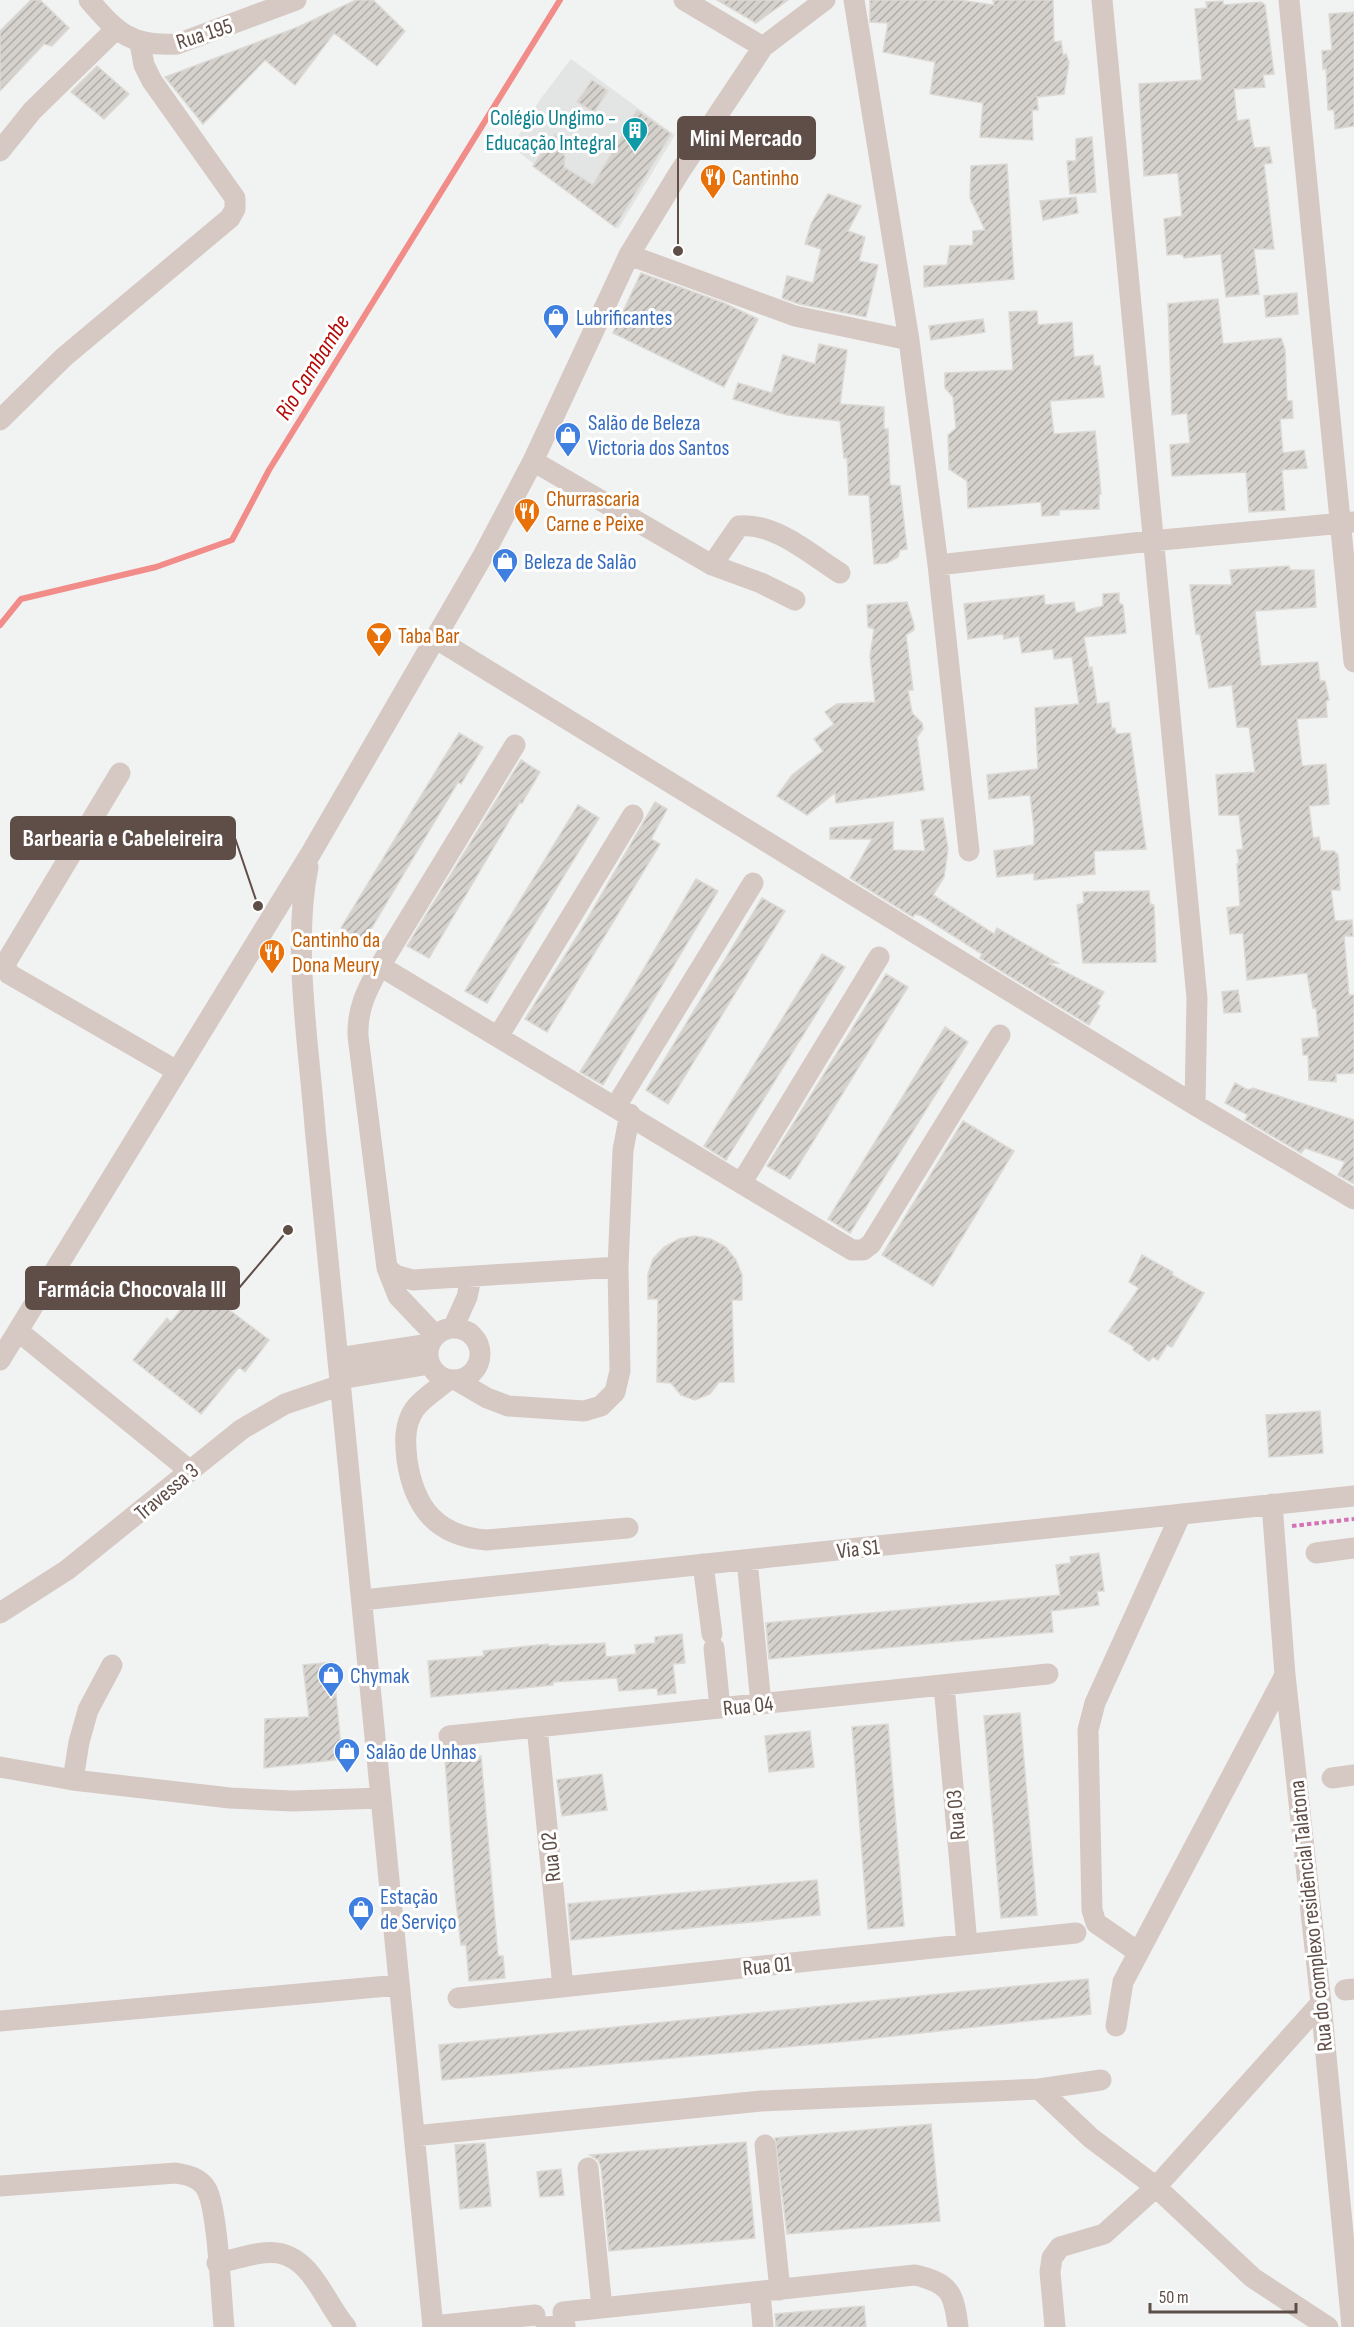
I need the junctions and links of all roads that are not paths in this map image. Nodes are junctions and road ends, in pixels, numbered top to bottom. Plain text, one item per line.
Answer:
1 (89, 0) edge
2 (296, 0) edge
3 (684, 0) edge
4 (825, 0) edge
5 (854, 0) edge
6 (1102, 0) edge
7 (1289, 0) edge
8 (116, 29) junction
9 (140, 43) junction
10 (764, 47) junction
11 (0, 151) edge
12 (629, 255) junction
13 (909, 340) junction
14 (0, 420) edge
15 (533, 461) junction
16 (1346, 523) edge
17 (1151, 541) junction
18 (712, 565) junction
19 (938, 566) junction
20 (840, 573) dead end
21 (795, 600) dead end
22 (435, 638) junction
23 (1354, 662) edge
24 (515, 744) dead end
25 (120, 773) dead end
26 (633, 815) dead end
27 (969, 851) dead end
28 (311, 853) junction
29 (753, 883) dead end
30 (879, 957) dead end
31 (381, 966) junction
32 (499, 1035) junction
33 (999, 1035) dead end
34 (177, 1071) junction
35 (1195, 1104) junction
36 (623, 1110) junction
37 (742, 1182) junction
38 (1354, 1199) edge
39 (618, 1267) junction
40 (387, 1268) junction
41 (471, 1278) junction
42 (18, 1331) junction
43 (437, 1343) junction
44 (0, 1360) edge
45 (340, 1374) junction
46 (452, 1380) junction
47 (189, 1470) junction
48 (1354, 1496) edge
49 (1272, 1504) junction
50 (1181, 1514) junction
51 (628, 1528) dead end
52 (1354, 1548) edge
53 (1316, 1553) dead end
54 (747, 1560) junction
55 (703, 1564) junction
56 (362, 1600) junction
57 (0, 1613) edge
58 (112, 1665) dead end
59 (1048, 1674) dead end
60 (1284, 1675) junction
61 (944, 1685) junction
62 (761, 1704) junction
63 (720, 1708) junction
64 (537, 1727) junction
65 (448, 1736) dead end
66 (0, 1767) edge
67 (1354, 1775) edge
68 (1332, 1778) dead end
69 (73, 1779) junction
70 (381, 1798) junction
71 (1076, 1933) dead end
72 (967, 1944) junction
73 (1138, 1952) junction
74 (399, 1985) junction
75 (563, 1987) junction
76 (458, 1998) dead end
77 (1321, 2003) junction
78 (0, 2021) edge
79 (1116, 2026) dead end
80 (1101, 2080) dead end
81 (1039, 2089) junction
82 (414, 2136) junction
83 (765, 2145) dead end
84 (588, 2168) dead end
85 (0, 2186) edge
86 (1156, 2187) junction
87 (217, 2263) junction
88 (770, 2291) junction
89 (602, 2308) junction
90 (553, 2320) edge
91 (224, 2327) edge
92 (346, 2327) edge
93 (433, 2327) edge
94 (763, 2327) edge
95 (958, 2327) edge
96 (1055, 2327) edge
97 (1328, 2327) edge
98 (1352, 2327) edge

1 - 8 street, Rua 195
2 - 9 street, Rua 195
3 - 10 street
4 - 10 street
5 - 13 street
6 - 17 street
7 - 16 street
8 - 9 street, Rua 195
8 - 11 street
9 - 14 street
10 - 12 street
12 - 13 street
12 - 15 street
13 - 19 street
15 - 18 street
15 - 22 street
16 - 17 street
16 - 23 street
17 - 19 street
17 - 35 street
18 - 20 street
18 - 21 street
19 - 27 street
22 - 28 street
22 - 35 street
24 - 31 street
25 - 34 street
26 - 32 street
28 - 34 street
28 - 45 street
29 - 36 street
30 - 37 street
31 - 32 street
31 - 40 street
32 - 36 street
33 - 37 street
34 - 42 street
35 - 38 street
36 - 37 street
36 - 39 street
39 - 41 street
39 - 46 street
40 - 41 street
40 - 43 street
41 - 43 street
42 - 44 street
42 - 47 street
43 - 45 street, Travessa 3
43 - 46 street
43 - 46 street
45 - 47 street, Travessa 3
45 - 56 street
46 - 51 street
47 - 57 street, Travessa 3
48 - 49 street, Via S1
49 - 50 street, Via S1
49 - 60 street, Rua do complexo residêncial Talatona
50 - 54 street, Via S1
50 - 73 street
52 - 53 street
54 - 55 street, Via S1
54 - 62 street
55 - 56 street, Via S1
55 - 63 street
56 - 70 street
58 - 69 street
59 - 61 street, Rua 04
60 - 73 street
60 - 77 street, Rua do complexo residêncial Talatona
61 - 62 street, Rua 04
61 - 72 street, Rua 03
62 - 63 street, Rua 04
63 - 64 street, Rua 04
64 - 65 street, Rua 04
64 - 75 street, Rua 02
66 - 69 street
67 - 68 street
69 - 70 street
70 - 74 street
71 - 72 street, Rua 01
72 - 75 street, Rua 01
73 - 79 street
74 - 78 street
74 - 82 street
75 - 76 street, Rua 01
77 - 86 street
77 - 98 street, Rua do complexo residêncial Talatona
80 - 81 street
81 - 82 street
81 - 86 street
82 - 93 street
83 - 88 street
84 - 89 street
85 - 87 street
86 - 96 street
86 - 97 street
87 - 91 street
87 - 92 street
88 - 89 street
88 - 94 street
88 - 95 street
89 - 90 street
90 - 93 street

